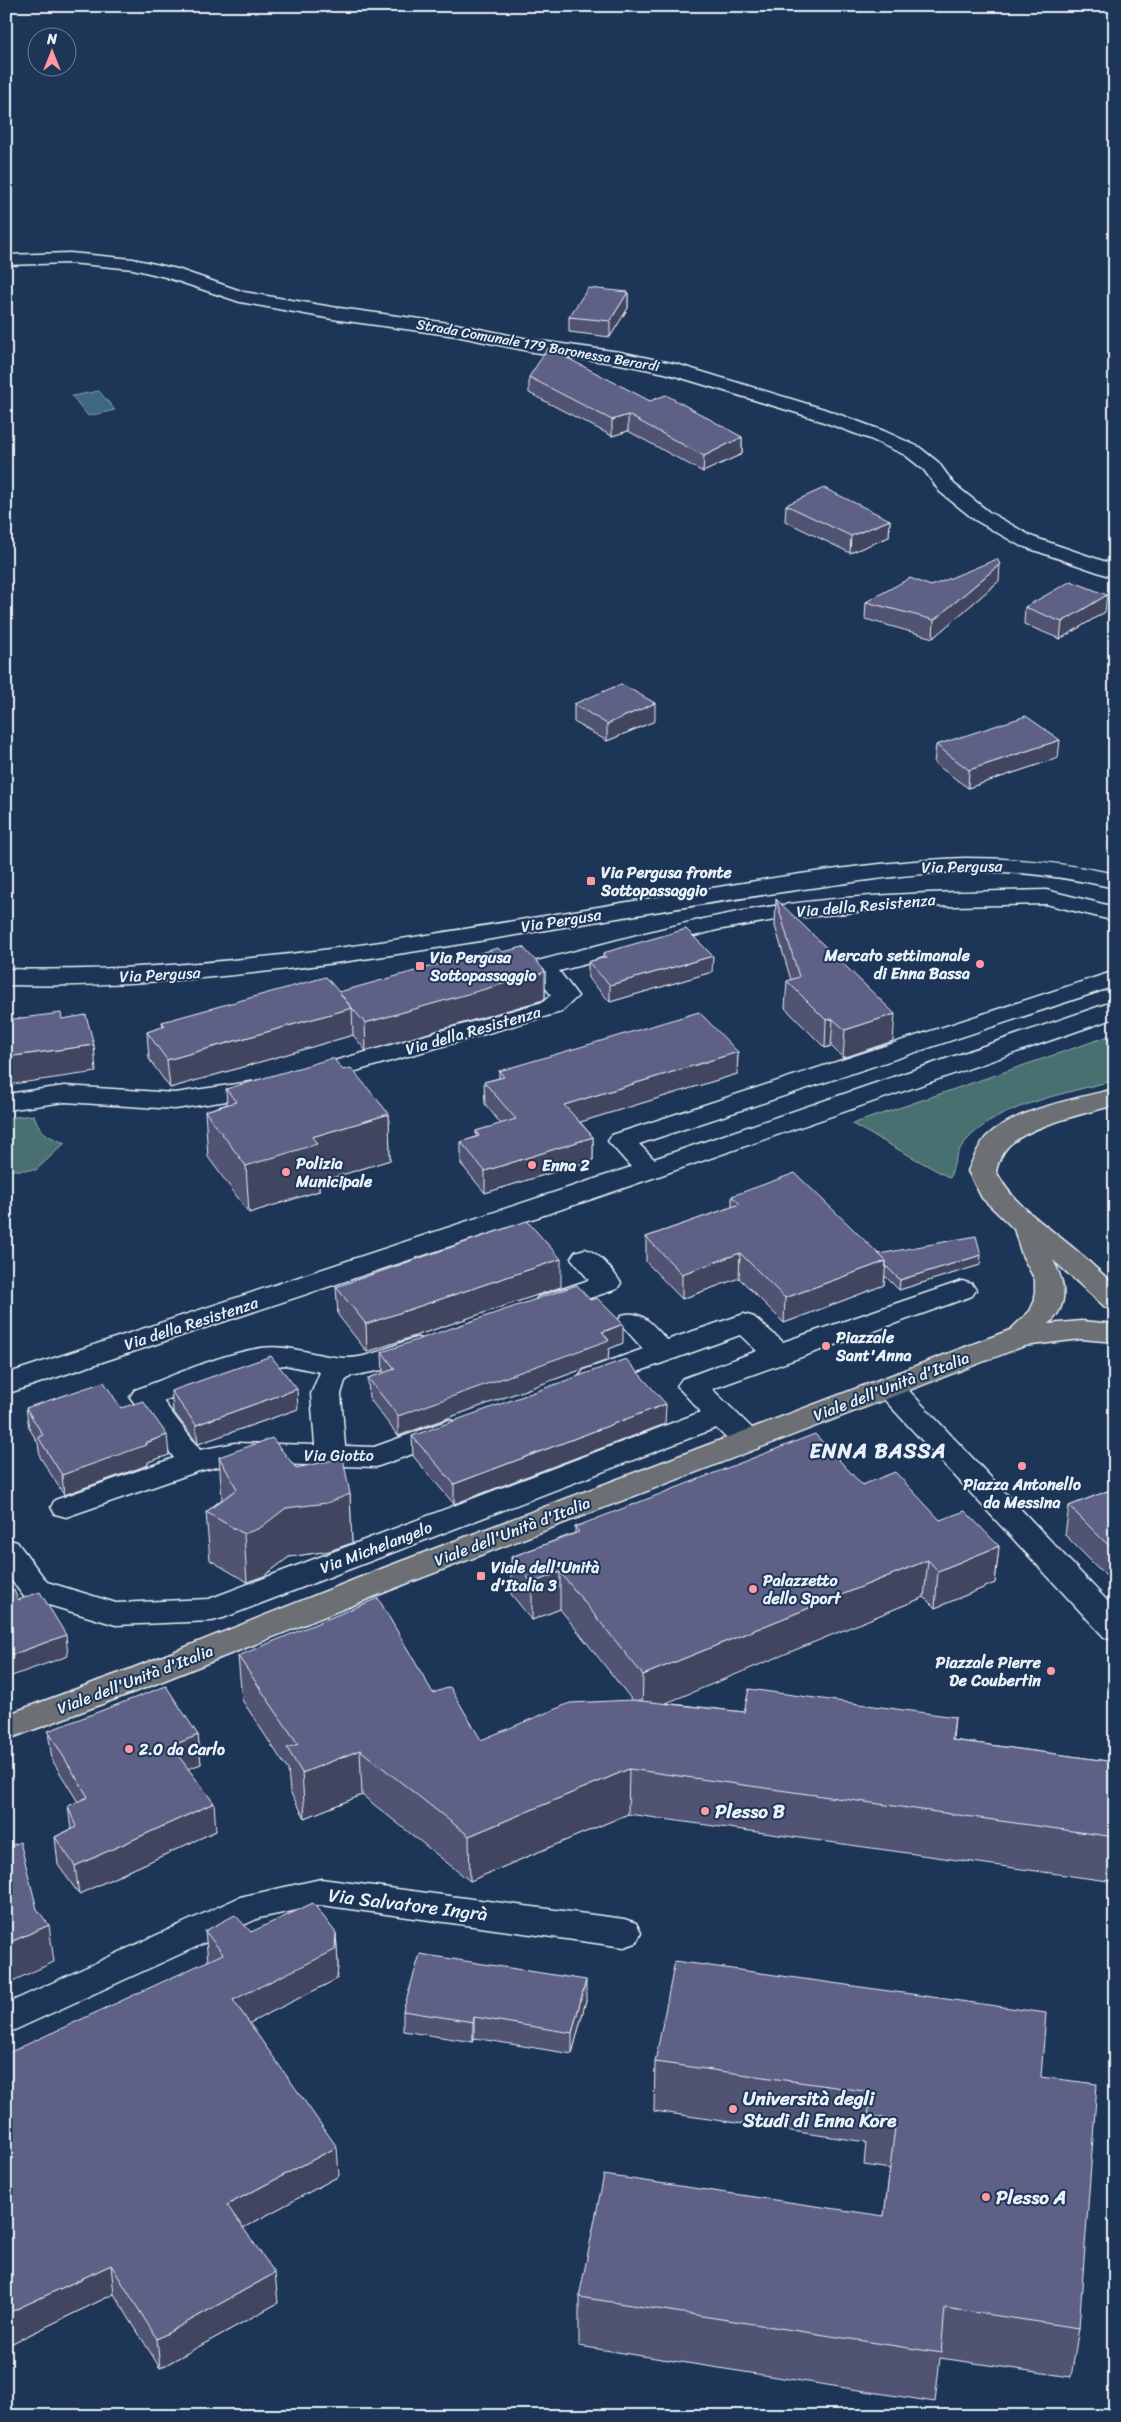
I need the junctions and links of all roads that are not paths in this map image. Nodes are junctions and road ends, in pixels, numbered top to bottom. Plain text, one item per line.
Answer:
1 (6, 260) edge
2 (1115, 572) edge
3 (1115, 882) edge
4 (1115, 914) edge
5 (6, 977) edge
6 (1115, 978) edge
7 (1115, 1009) edge
8 (1115, 1097) edge
9 (6, 1102) edge
10 (649, 1170) junction
11 (1027, 1226) junction
12 (585, 1258) dead end
13 (962, 1290) dead end
14 (1115, 1301) edge
15 (523, 1312) edge
16 (632, 1321) dead end
17 (1115, 1333) edge
18 (1020, 1337) junction
19 (438, 1340) edge
20 (662, 1352) junction
21 (778, 1354) junction
22 (344, 1367) junction
23 (6, 1384) edge
24 (570, 1386) edge
25 (889, 1387) junction
26 (721, 1415) junction
27 (478, 1420) edge
28 (747, 1441) junction
29 (331, 1456) junction
30 (193, 1462) junction
31 (66, 1507) dead end
32 (6, 1550) edge
33 (36, 1590) junction
34 (6, 1601) edge
35 (1115, 1629) edge
36 (6, 1728) edge
37 (624, 1933) dead end
38 (6, 2020) edge

1 - 2 street, Strada Comunale 179 Baronessa Berardi
3 - 5 street, Via Pergusa
4 - 9 street, Via della Resistenza
6 - 10 street
7 - 10 street, Via della Resistenza
8 - 11 main road
10 - 23 street, Via della Resistenza
11 - 14 main road
11 - 18 main road
12 - 15 street
13 - 21 street
16 - 20 street
17 - 18 main road
18 - 25 main road, Viale dell'Unità d'Italia
19 - 22 street
20 - 21 street
20 - 24 street
21 - 26 street
22 - 29 street
22 - 30 street
25 - 28 main road, Viale dell'Unità d'Italia
25 - 35 street
26 - 28 street
26 - 33 street, Via Michelangelo
27 - 29 street, Via Giotto
28 - 36 main road, Viale dell'Unità d'Italia
29 - 30 street, Via Giotto
30 - 31 street, Via Giotto
32 - 33 street
33 - 34 street
37 - 38 street, Via Salvatore Ingrà

